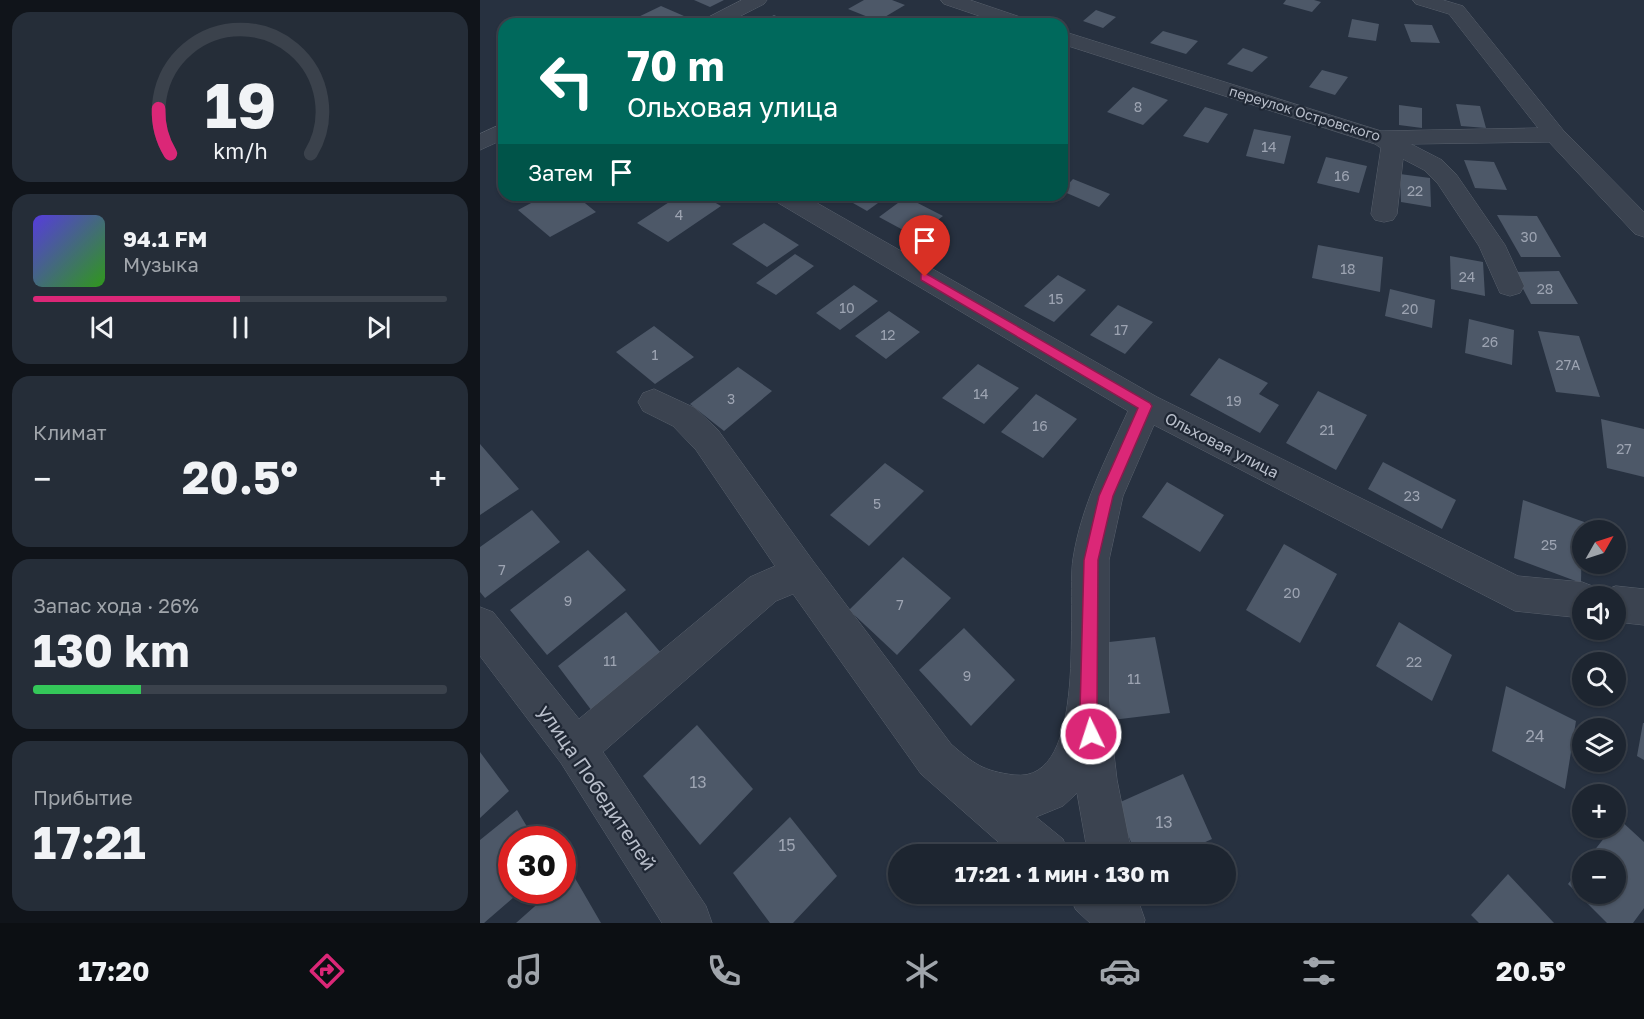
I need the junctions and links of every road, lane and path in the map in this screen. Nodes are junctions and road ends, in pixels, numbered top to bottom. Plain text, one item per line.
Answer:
1 (757, 0) edge
2 (951, 0) edge
3 (1423, 0) edge
4 (1456, 5) edge
5 (722, 18) edge
6 (1004, 18) edge
7 (1068, 39) edge
8 (498, 133) edge
9 (1556, 135) junction
10 (1386, 141) junction
11 (480, 142) edge
12 (794, 201) edge
13 (1384, 214) dead end
14 (1644, 228) edge
15 (1510, 286) dead end
16 (654, 402) dead end
17 (1146, 406) junction
18 (800, 573) junction
19 (1572, 599) edge
20 (1626, 605) edge
21 (1644, 607) edge
22 (480, 625) edge
23 (1089, 711) junction
24 (576, 748) junction
25 (968, 786) junction
26 (1034, 844) edge
27 (1108, 844) edge
28 (690, 923) edge

1 - 5 street
2 - 6 street
3 - 4 street
4 - 9 street
7 - 10 street, переулок Островского
8 - 11 street
9 - 10 street, переулок Островского
9 - 14 street
10 - 13 street
10 - 15 street
12 - 17 street, Ольховая улица
16 - 18 street
17 - 19 street, Ольховая улица
17 - 23 street
18 - 24 street
18 - 25 street
20 - 21 street
22 - 24 street, улица Победителей
23 - 25 street
23 - 27 street
24 - 28 street, улица Победителей
25 - 26 street

